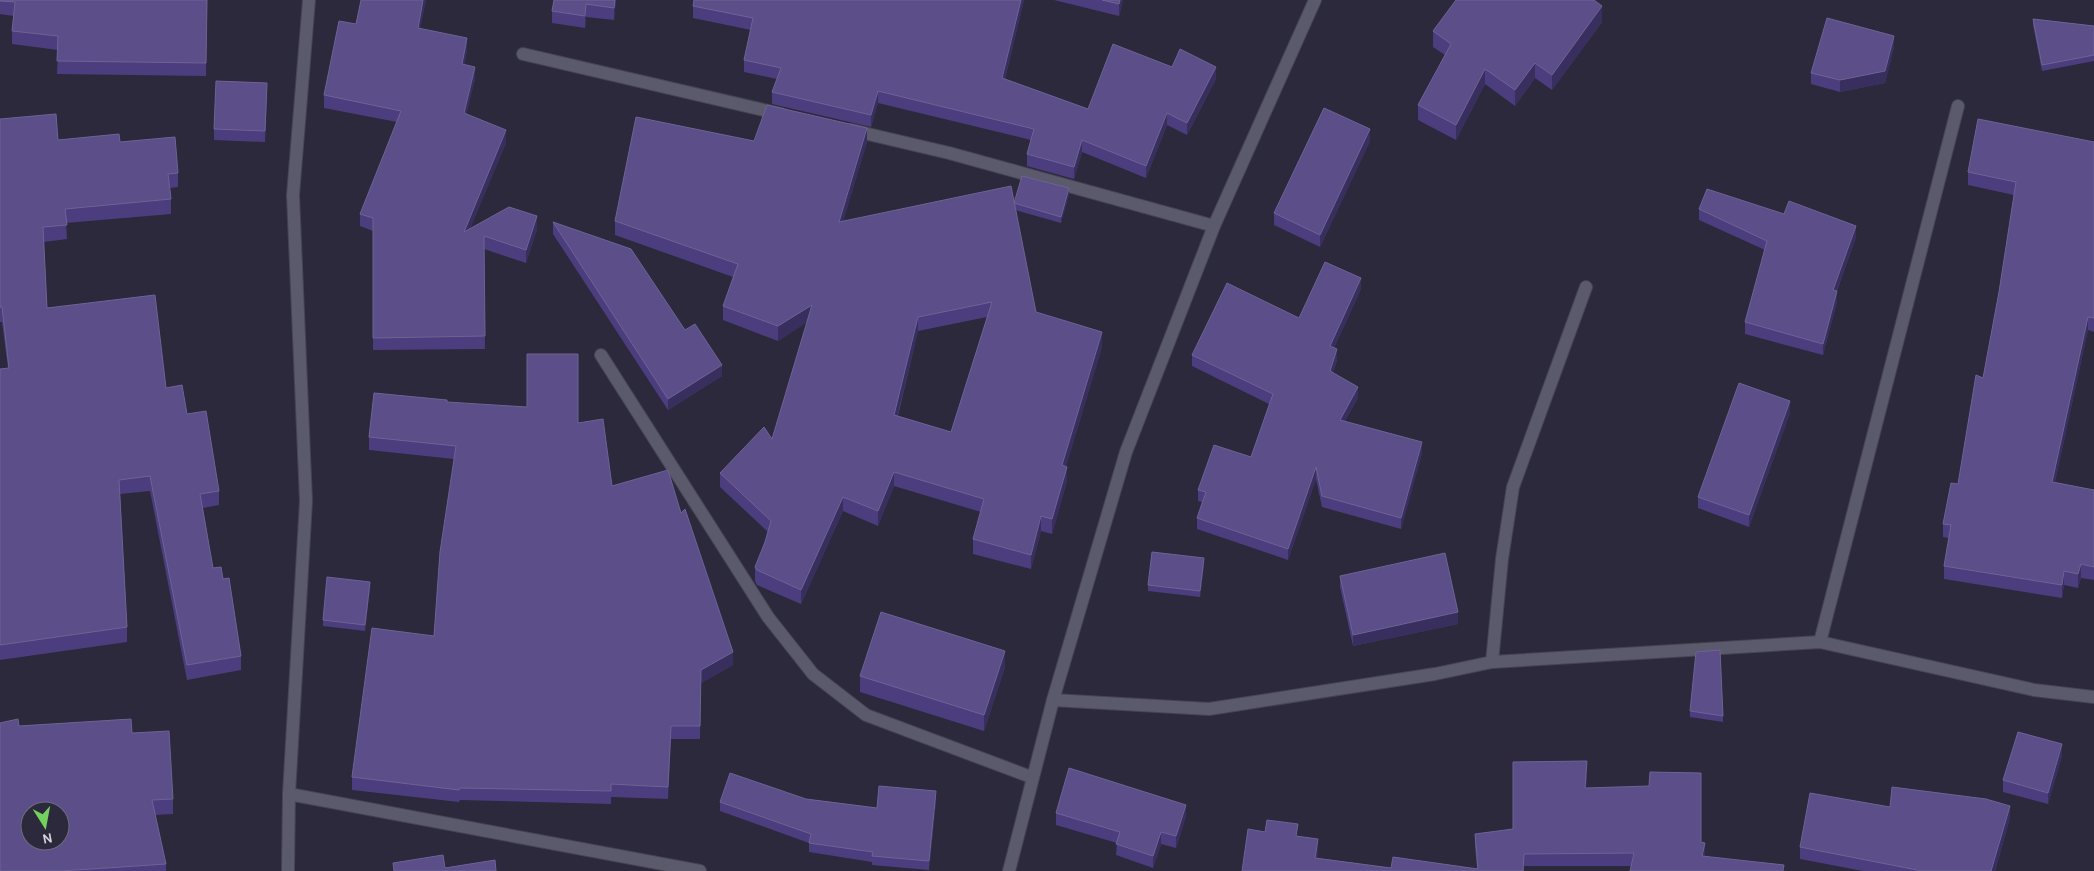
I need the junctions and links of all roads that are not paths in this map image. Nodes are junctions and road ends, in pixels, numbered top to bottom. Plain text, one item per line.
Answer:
1 (309, 0) edge
2 (1315, 0) edge
3 (523, 54) dead end
4 (1958, 106) dead end
5 (794, 117) edge
6 (843, 128) edge
7 (1214, 226) junction
8 (1586, 287) dead end
9 (601, 355) dead end
10 (1820, 642) junction
11 (1492, 662) junction
12 (2094, 697) edge
13 (1053, 700) junction
14 (1032, 777) junction
15 (289, 794) junction
16 (288, 871) edge
17 (700, 871) edge
18 (1009, 871) edge

1 - 15 street
2 - 7 street
3 - 5 street
4 - 10 street
6 - 7 street
7 - 13 street
8 - 11 street
9 - 14 street
10 - 11 street
10 - 12 street
11 - 13 street
13 - 14 street
14 - 18 street
15 - 16 street
15 - 17 street

